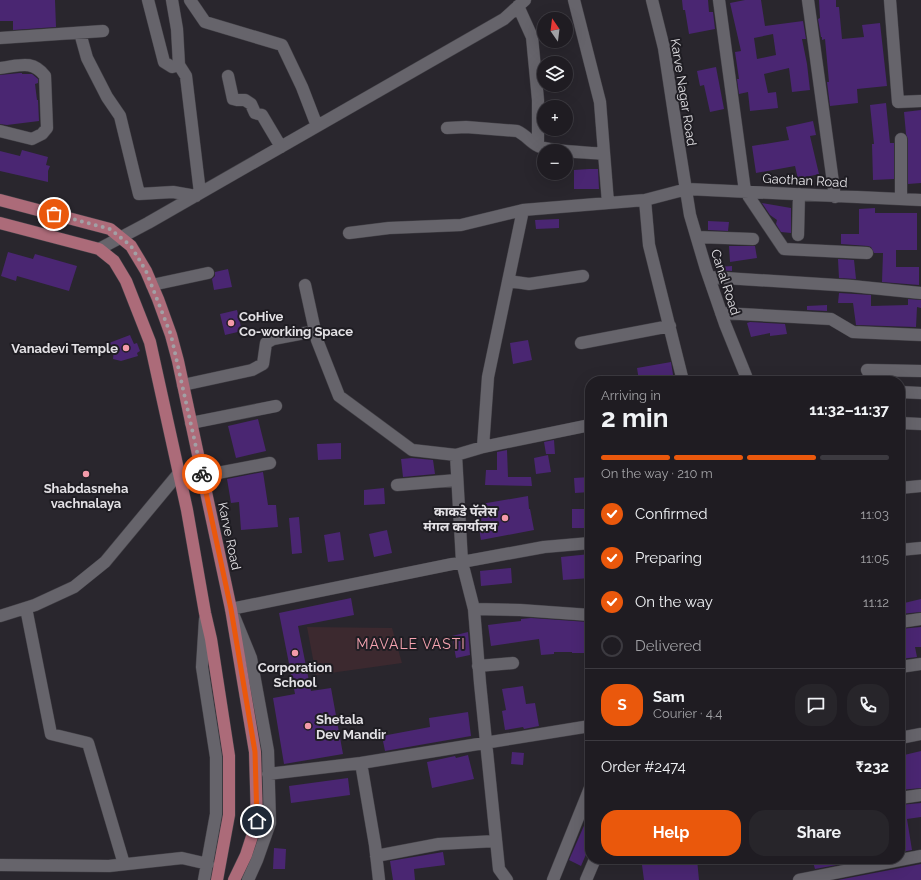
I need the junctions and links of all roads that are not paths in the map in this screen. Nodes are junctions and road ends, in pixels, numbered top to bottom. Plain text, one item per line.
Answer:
1 (148, 0) edge
2 (172, 0) edge
3 (190, 0) edge
4 (574, 0) edge
5 (652, 0) edge
6 (719, 0) edge
7 (808, 0) edge
8 (890, 0) edge
9 (521, 3) edge
10 (102, 31) dead end
11 (80, 33) junction
12 (0, 38) edge
13 (179, 65) junction
14 (0, 68) edge
15 (228, 76) dead end
16 (921, 100) edge
17 (317, 126) junction
18 (448, 128) dead end
19 (0, 131) edge
20 (900, 139) dead end
21 (538, 144) edge
22 (537, 145) edge
23 (281, 147) junction
24 (573, 151) edge
25 (604, 154) junction
26 (687, 189) junction
27 (745, 191) junction
28 (198, 194) junction
29 (799, 194) junction
30 (835, 197) junction
31 (901, 199) junction
32 (0, 200) edge
33 (646, 200) junction
34 (921, 200) edge
35 (608, 203) junction
36 (523, 210) junction
37 (0, 223) edge
38 (348, 233) dead end
39 (798, 235) dead end
40 (120, 237) junction
41 (697, 237) junction
42 (753, 239) dead end
43 (99, 249) junction
44 (867, 253) dead end
45 (208, 273) dead end
46 (583, 276) dead end
47 (709, 277) junction
48 (508, 281) junction
49 (152, 285) junction
50 (305, 286) dead end
51 (921, 293) edge
52 (721, 313) junction
53 (670, 326) junction
54 (315, 331) junction
55 (921, 335) edge
56 (581, 343) dead end
57 (921, 371) edge
58 (683, 376) edge
59 (746, 376) edge
60 (871, 376) edge
61 (183, 384) junction
62 (905, 392) edge
63 (921, 393) edge
64 (276, 406) dead end
65 (191, 423) junction
66 (905, 423) edge
67 (921, 424) edge
68 (585, 426) edge
69 (483, 447) junction
70 (456, 455) junction
71 (270, 463) dead end
72 (179, 473) junction
73 (202, 476) junction
74 (457, 480) junction
75 (397, 485) dead end
76 (921, 486) edge
77 (905, 488) edge
78 (585, 543) edge
79 (921, 548) edge
80 (905, 550) edge
81 (462, 562) junction
82 (26, 608) junction
83 (231, 609) junction
84 (474, 609) junction
85 (205, 613) junction
86 (585, 615) edge
87 (0, 616) edge
88 (921, 619) edge
89 (905, 621) edge
90 (513, 663) dead end
91 (921, 664) edge
92 (478, 666) junction
93 (905, 666) edge
94 (585, 727) edge
95 (921, 734) edge
96 (905, 737) edge
97 (486, 743) junction
98 (361, 763) junction
99 (268, 774) junction
100 (921, 795) edge
101 (905, 797) edge
102 (585, 800) edge
103 (496, 841) junction
104 (376, 856) junction
105 (921, 856) edge
106 (905, 859) edge
107 (124, 864) junction
108 (208, 864) junction
109 (593, 864) edge
110 (880, 864) edge
111 (0, 866) edge
112 (204, 880) edge
113 (217, 880) edge
114 (234, 880) edge
115 (248, 880) edge
116 (379, 880) edge
117 (507, 880) edge
118 (553, 880) edge
119 (586, 880) edge
120 (799, 880) edge

1 - 13 street
2 - 13 street
3 - 17 street
4 - 25 street
5 - 26 street, Karve Nagar Road
6 - 27 street
7 - 30 street
8 - 16 street
9 - 17 street
9 - 21 street
10 - 11 street
11 - 12 street
11 - 28 street
13 - 28 street
14 - 19 street
15 - 23 street
17 - 23 street
18 - 22 street
20 - 31 street
23 - 28 street
24 - 25 street
25 - 35 street
26 - 27 street, Gaothan Road
26 - 33 street, Gaothan Road
26 - 41 street, Canal Road
27 - 29 street, Gaothan Road
27 - 44 street
28 - 40 street
29 - 30 street, Gaothan Road
29 - 39 street
30 - 31 street, Gaothan Road
31 - 34 street, Gaothan Road
32 - 40 main road, Karve Road
33 - 35 street, Gaothan Road
33 - 53 street
35 - 36 street, Gaothan Road
36 - 38 street, Gaothan Road
36 - 48 street
37 - 43 main road
40 - 43 street
40 - 49 main road, Karve Road
41 - 42 street
41 - 47 street, Canal Road
43 - 72 main road
45 - 49 street
46 - 48 street
47 - 51 street
47 - 52 street, Canal Road
48 - 69 street
49 - 61 main road, Karve Road
50 - 54 street
52 - 55 street
52 - 59 street, Canal Road
53 - 56 street
53 - 58 street
54 - 61 street
54 - 70 street
57 - 60 street
61 - 65 main road, Karve Road
62 - 63 street
64 - 65 street
65 - 73 main road, Karve Road
66 - 67 street
68 - 69 street
69 - 70 street
70 - 74 street
71 - 73 street
72 - 82 street
72 - 85 main road
73 - 83 main road, Karve Road
74 - 75 street
74 - 81 street
76 - 77 street
78 - 81 street
79 - 80 street
81 - 83 street
81 - 84 street
82 - 87 street
82 - 107 street
83 - 99 street, Karve Road
83 - 114 main road
84 - 86 street
84 - 92 street
85 - 108 street
85 - 113 main road
88 - 89 street
90 - 92 street
91 - 93 street
92 - 97 street
94 - 97 street
95 - 96 street
97 - 98 street
97 - 103 street
98 - 99 street
98 - 104 street
99 - 115 street, Karve Road
100 - 101 street
102 - 118 street
103 - 104 street
103 - 117 street
104 - 116 street
105 - 106 street
107 - 108 street
107 - 111 street
108 - 112 street
109 - 119 street
110 - 120 street

